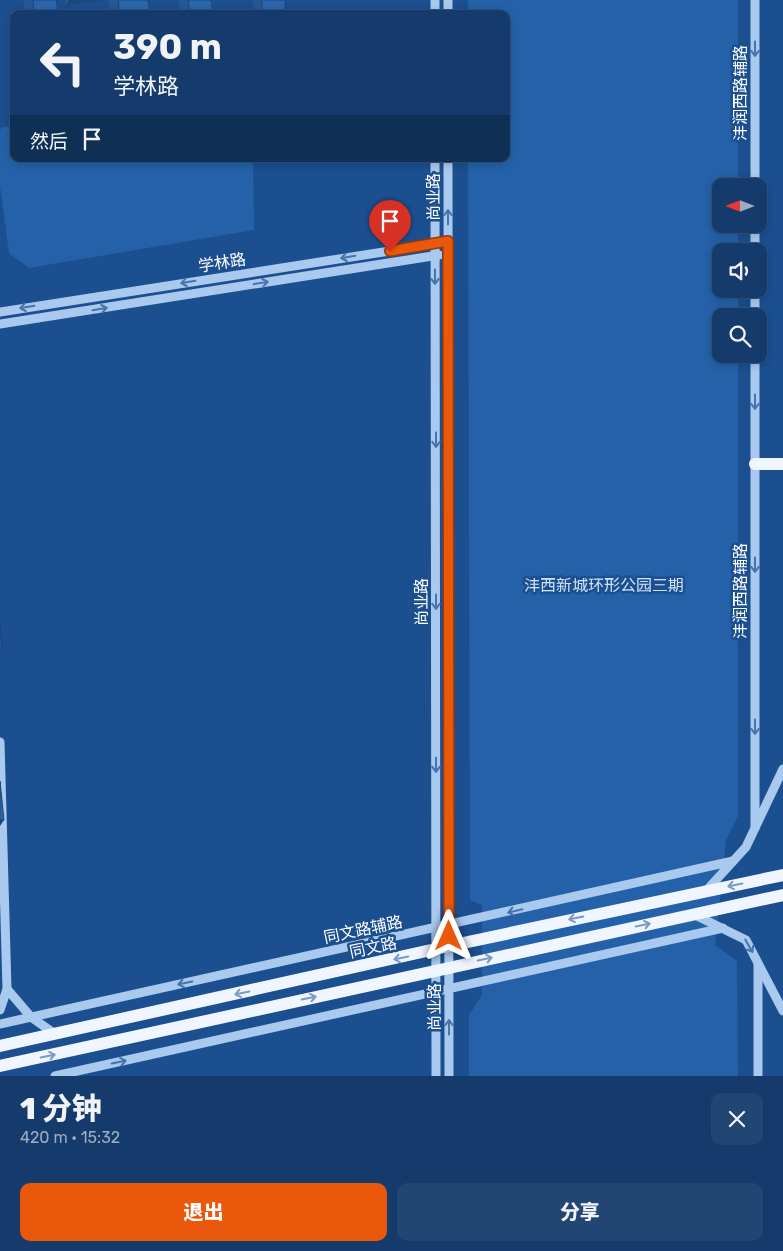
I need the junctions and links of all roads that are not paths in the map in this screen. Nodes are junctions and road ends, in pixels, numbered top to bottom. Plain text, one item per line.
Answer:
1 (755, 0) edge
2 (436, 162) edge
3 (448, 162) edge
4 (755, 178) edge
5 (448, 241) junction
6 (436, 244) junction
7 (448, 254) junction
8 (436, 256) junction
9 (0, 312) edge
10 (0, 324) edge
11 (755, 363) edge
12 (755, 464) junction
13 (783, 464) edge
14 (0, 742) edge
15 (783, 769) edge
16 (755, 828) junction
17 (733, 862) junction
18 (783, 874) edge
19 (706, 891) junction
20 (783, 895) edge
21 (693, 914) junction
22 (449, 925) junction
23 (436, 928) junction
24 (723, 928) junction
25 (449, 946) junction
26 (436, 950) junction
27 (758, 962) junction
28 (449, 967) junction
29 (436, 970) junction
30 (7, 989) junction
31 (449, 989) junction
32 (436, 992) junction
33 (0, 1010) edge
34 (783, 1011) edge
35 (31, 1017) junction
36 (0, 1024) edge
37 (54, 1034) junction
38 (0, 1046) edge
39 (0, 1066) edge
40 (55, 1076) edge
41 (436, 1076) edge
42 (449, 1076) edge
43 (758, 1076) edge

1 -> 4 street, 沣润西路辅路
2 - 6 street, 尚业路
5 -> 3 street, 尚业路
5 - 6 street, 学林路
5 - 7 street, 尚业路
6 - 8 street, 尚业路
6 -> 9 street, 学林路
7 - 8 street, 学林路
7 - 22 street, 尚业路
10 -> 8 street, 学林路
8 -> 23 street, 尚业路
11 -> 12 street, 沣润西路辅路
12 - 13 main road
12 -> 16 street, 沣润西路辅路
14 - 30 street
15 - 16 street
16 - 17 street
17 - 19 street
17 -> 22 street, 同文路辅路
18 -> 19 main road, 同文路
19 -> 25 main road, 同文路
20 - 21 main road
21 - 24 street
28 -> 21 main road
22 - 23 street, 同文路辅路
22 - 25 street, 尚业路
23 - 26 street, 尚业路
23 -> 35 street, 同文路辅路
24 -> 27 street
24 - 31 street
25 - 26 main road, 同文路
25 - 28 street, 尚业路
26 - 29 street, 尚业路
26 -> 37 main road, 同文路
27 - 34 street
27 - 43 street
28 - 29 main road
28 - 31 street, 尚业路
29 - 32 street, 尚业路
39 -> 29 main road
30 - 33 street
30 - 35 street
31 - 32 street
42 -> 31 street, 尚业路
40 -> 32 street
32 - 41 street, 尚业路
35 - 36 street, 同文路辅路
35 - 37 street
37 - 38 main road, 同文路

